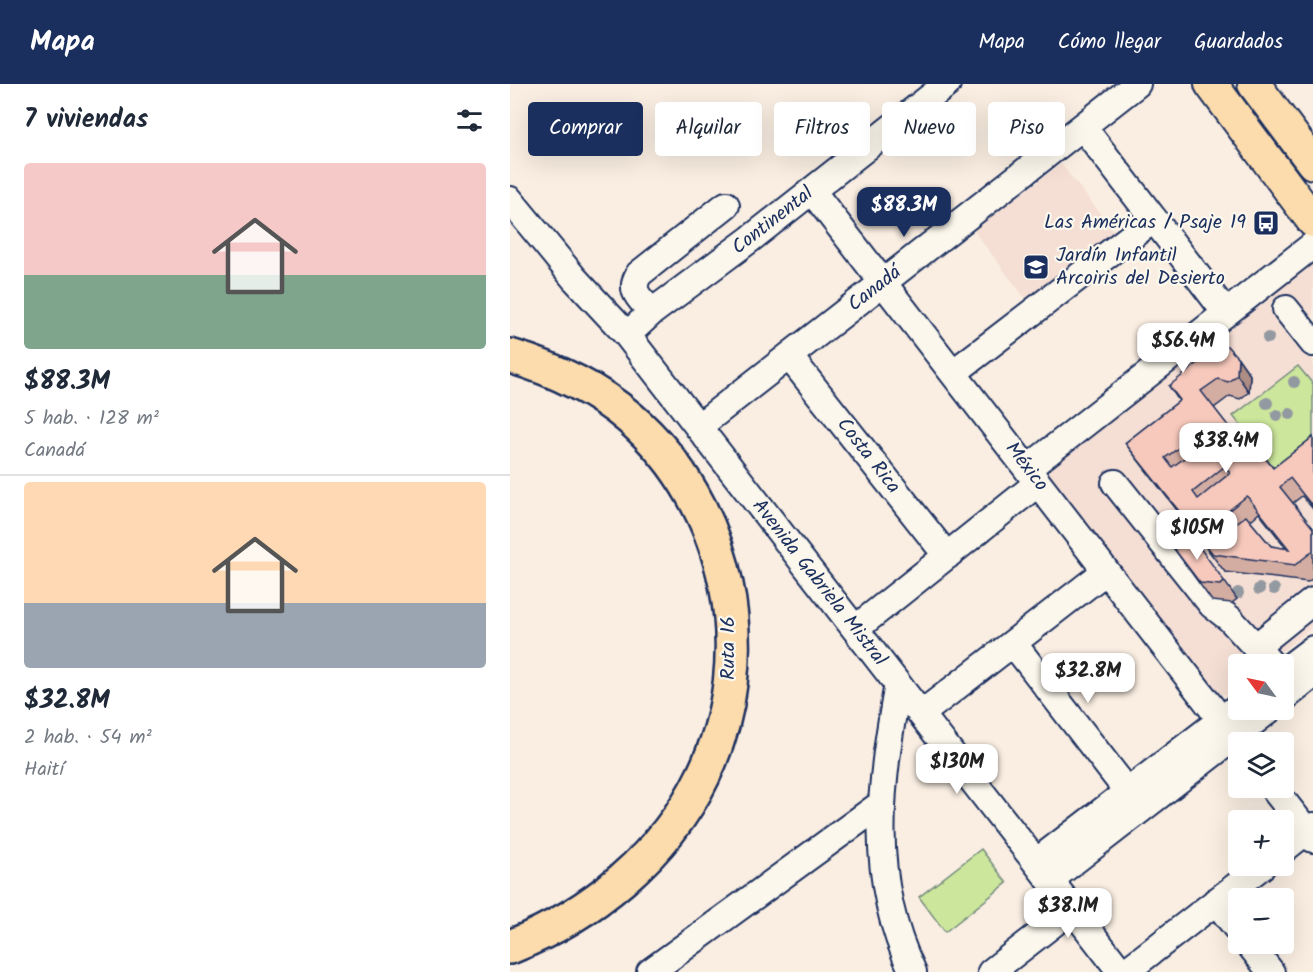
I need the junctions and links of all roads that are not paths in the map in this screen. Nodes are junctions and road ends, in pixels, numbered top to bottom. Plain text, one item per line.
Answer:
1 (947, 84) edge
2 (1137, 84) edge
3 (1211, 84) edge
4 (1254, 84) edge
5 (1083, 127) junction
6 (1313, 163) edge
7 (812, 191) junction
8 (510, 200) edge
9 (726, 205) dead end
10 (1154, 219) junction
11 (1313, 221) edge
12 (1313, 245) edge
13 (883, 282) junction
14 (1286, 309) dead end
15 (652, 312) junction
16 (1226, 313) junction
17 (627, 335) junction
18 (1313, 343) edge
19 (510, 356) edge
20 (789, 356) junction
21 (953, 373) junction
22 (698, 427) junction
23 (1032, 476) junction
24 (1115, 483) dead end
25 (947, 556) junction
26 (1106, 571) junction
27 (1313, 601) edge
28 (855, 629) junction
29 (1013, 643) junction
30 (1313, 649) edge
31 (1263, 654) edge
32 (1265, 654) edge
33 (1294, 663) edge
34 (1313, 675) edge
35 (898, 684) junction
36 (1294, 690) edge
37 (921, 714) junction
38 (1248, 720) edge
39 (1233, 727) edge
40 (1128, 792) junction
41 (1282, 798) edge
42 (881, 804) junction
43 (1311, 832) edge
44 (1294, 843) edge
45 (1043, 871) junction
46 (1249, 876) edge
47 (1216, 902) junction
48 (1072, 909) junction
49 (1228, 917) edge
50 (510, 947) edge
51 (1257, 954) edge
52 (654, 971) edge
53 (913, 972) edge
54 (991, 972) edge
55 (1123, 972) edge
56 (1271, 972) edge

1 - 7 street, Continental
2 - 5 street, Canadá
3 - 11 main road
4 - 6 main road
5 - 10 street
5 - 13 street, Canadá
7 - 13 street, México
7 - 15 street, Continental
8 - 17 street, Avenida Gabriela Mistral
9 - 15 street
10 - 16 street
10 - 21 street
12 - 16 street
13 - 20 street, Canadá
13 - 21 street, México
14 - 18 street
15 - 17 street, Continental
16 - 23 street
17 - 22 street, Avenida Gabriela Mistral
19 - 50 highway, Ruta 16
20 - 22 street, Canadá
20 - 25 street, Costa Rica
21 - 23 street, México
22 - 28 street, Avenida Gabriela Mistral
23 - 25 street
23 - 26 street, México
24 - 31 street
25 - 28 street
26 - 29 street
26 - 39 street, México
27 - 32 street
28 - 35 street, Avenida Gabriela Mistral
29 - 37 street
29 - 40 street
30 - 33 street
34 - 36 street
35 - 37 street, Avenida Gabriela Mistral
35 - 42 street
37 - 45 street, Avenida Gabriela Mistral
38 - 39 street
39 - 40 street
39 - 45 street
40 - 45 street
41 - 43 street
42 - 52 street
42 - 53 street
43 - 44 street
45 - 48 street, Avenida Gabriela Mistral
46 - 47 street
47 - 49 street
47 - 55 street
48 - 54 street
48 - 55 street, Avenida Gabriela Mistral
51 - 56 street

